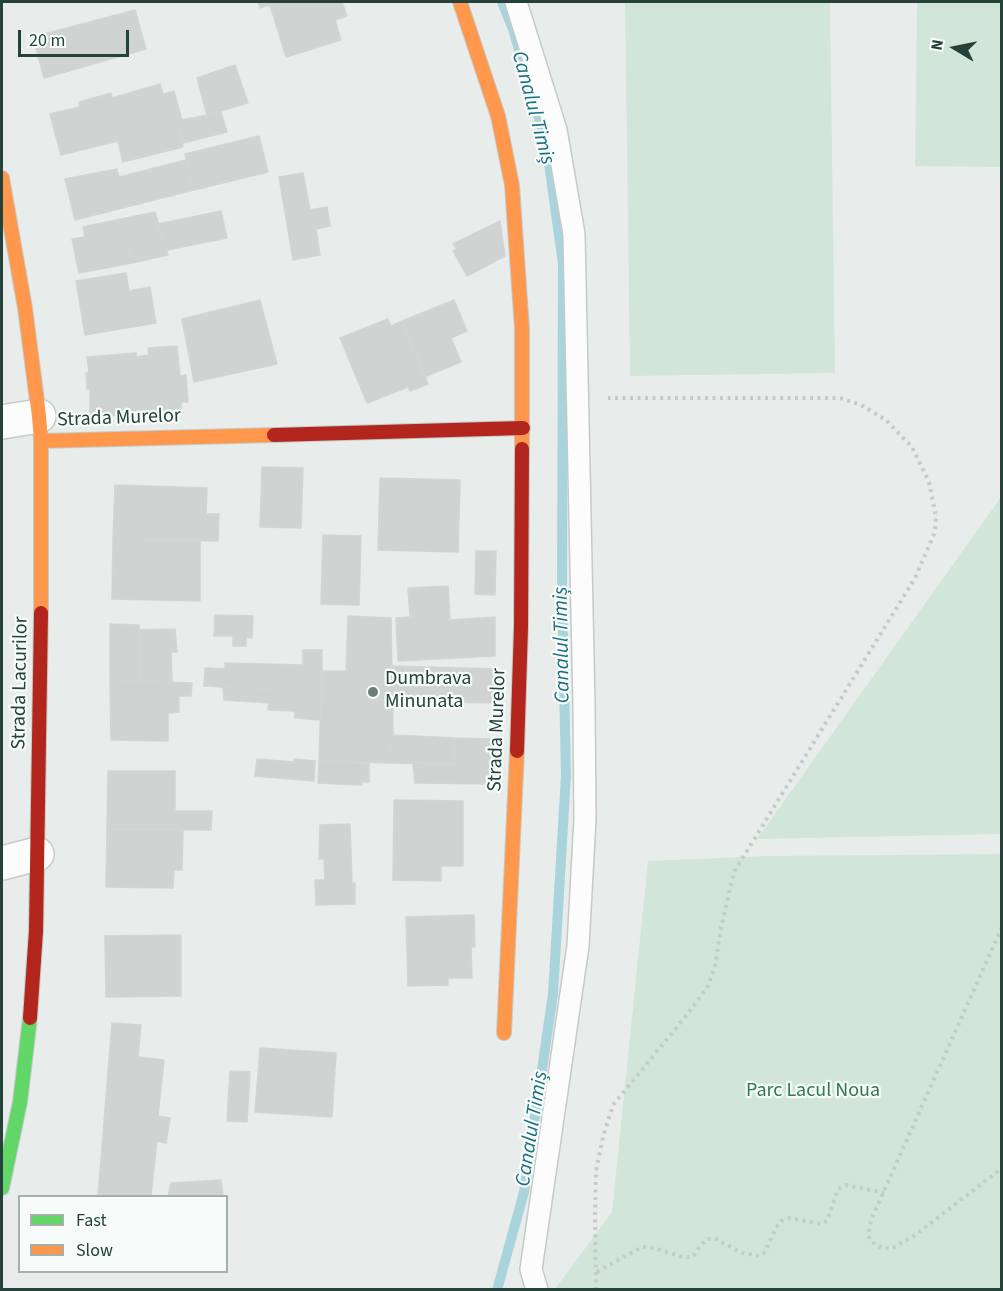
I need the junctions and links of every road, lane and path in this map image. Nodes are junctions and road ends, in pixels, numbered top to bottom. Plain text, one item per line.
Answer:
1 (460, 2) edge
2 (516, 2) edge
3 (2, 178) edge
4 (578, 398) junction
5 (2, 422) edge
6 (523, 428) junction
7 (40, 429) junction
8 (37, 854) junction
9 (2, 863) edge
10 (1002, 927) edge
11 (504, 1033) dead end
12 (1002, 1168) edge
13 (2, 1188) edge
14 (884, 1193) junction
15 (597, 1272) junction
16 (537, 1290) edge
17 (596, 1290) edge

1 - 6 street, Strada Murelor
2 - 4 lane
3 - 7 street, Strada Lacurilor
4 - 15 path
4 - 16 lane
5 - 7 street
6 - 7 street, Strada Murelor
6 - 11 street, Strada Murelor
7 - 8 street, Strada Lacurilor
8 - 9 street
8 - 13 street, Strada Lacurilor
10 - 14 path
12 - 14 path
14 - 15 path
15 - 17 path

